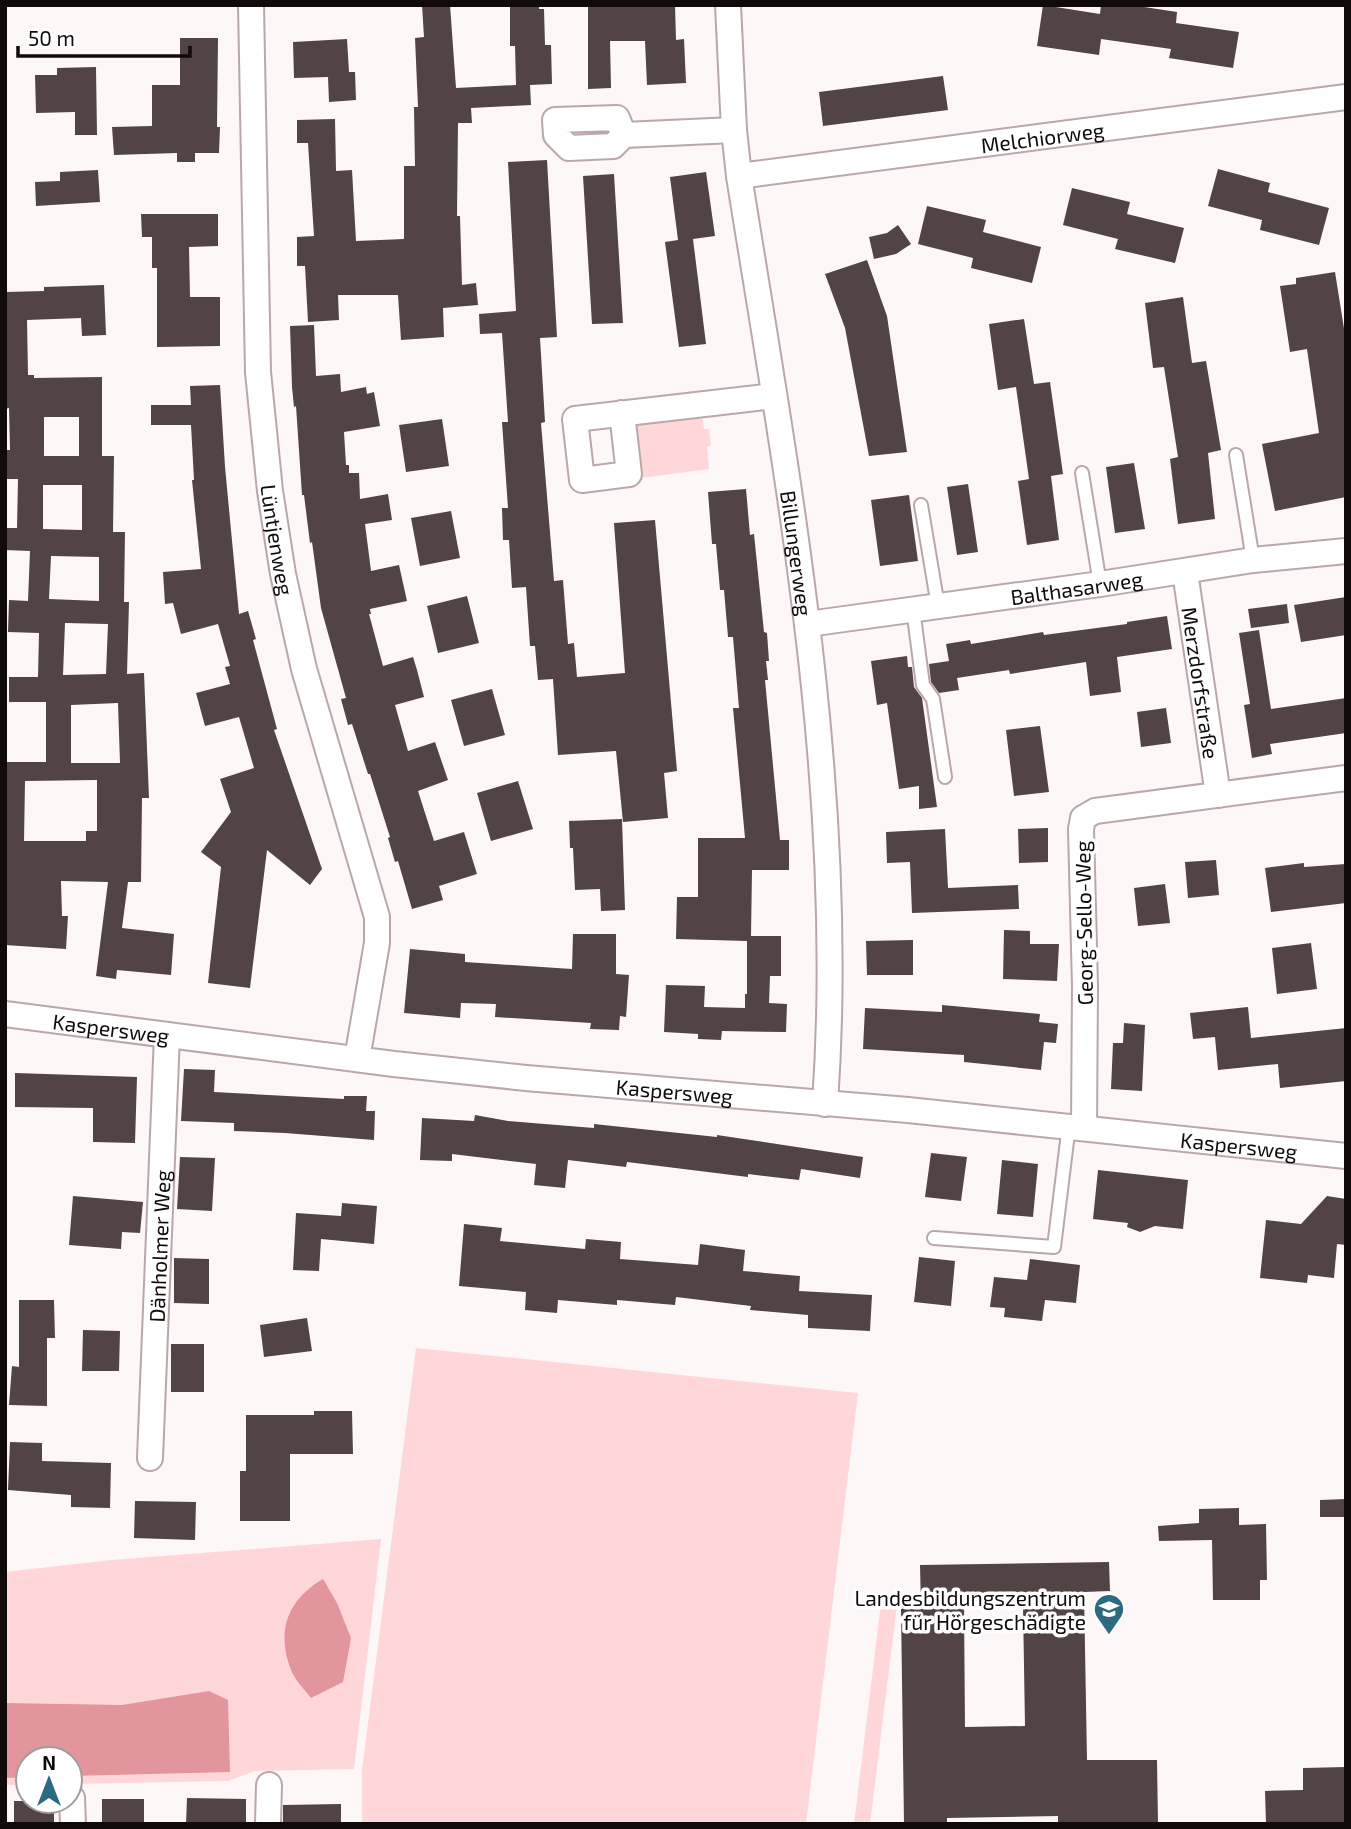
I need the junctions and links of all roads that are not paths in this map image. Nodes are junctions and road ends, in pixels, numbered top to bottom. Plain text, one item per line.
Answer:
1 (251, 5) edge
2 (727, 5) edge
3 (1346, 97) edge
4 (734, 130) junction
5 (624, 135) dead end
6 (739, 176) junction
7 (774, 396) junction
8 (622, 413) dead end
9 (1236, 454) dead end
10 (1082, 472) dead end
11 (921, 505) dead end
12 (1346, 551) edge
13 (1253, 560) junction
14 (1185, 572) junction
15 (1100, 584) junction
16 (926, 608) junction
17 (808, 624) junction
18 (945, 777) dead end
19 (1346, 778) edge
20 (1219, 795) junction
21 (5, 1014) edge
22 (167, 1035) junction
23 (357, 1059) junction
24 (825, 1104) junction
25 (1077, 1126) junction
26 (1346, 1156) edge
27 (933, 1238) dead end
28 (150, 1458) dead end
29 (269, 1785) dead end
30 (268, 1824) edge

1 - 23 street, Lüntjenweg
2 - 4 street, Billungerweg
3 - 6 street, Melchiorweg
4 - 5 street
4 - 6 street, Billungerweg
6 - 7 street, Billungerweg
7 - 8 street
7 - 17 street, Billungerweg
9 - 13 lane
10 - 15 lane
11 - 16 lane
12 - 13 street, Balthasarweg
13 - 14 street, Balthasarweg
14 - 15 street, Balthasarweg
14 - 20 street, Merzdorfstraße
15 - 16 street, Balthasarweg
16 - 17 street, Balthasarweg
16 - 18 lane
17 - 24 street, Billungerweg
19 - 20 street, Georg-Sello-Weg
20 - 25 street, Georg-Sello-Weg
21 - 22 street, Kaspersweg
22 - 23 street, Kaspersweg
22 - 28 street, Dänholmer Weg
23 - 24 street, Kaspersweg
24 - 25 street, Kaspersweg
25 - 26 street, Kaspersweg
25 - 27 lane
29 - 30 street

